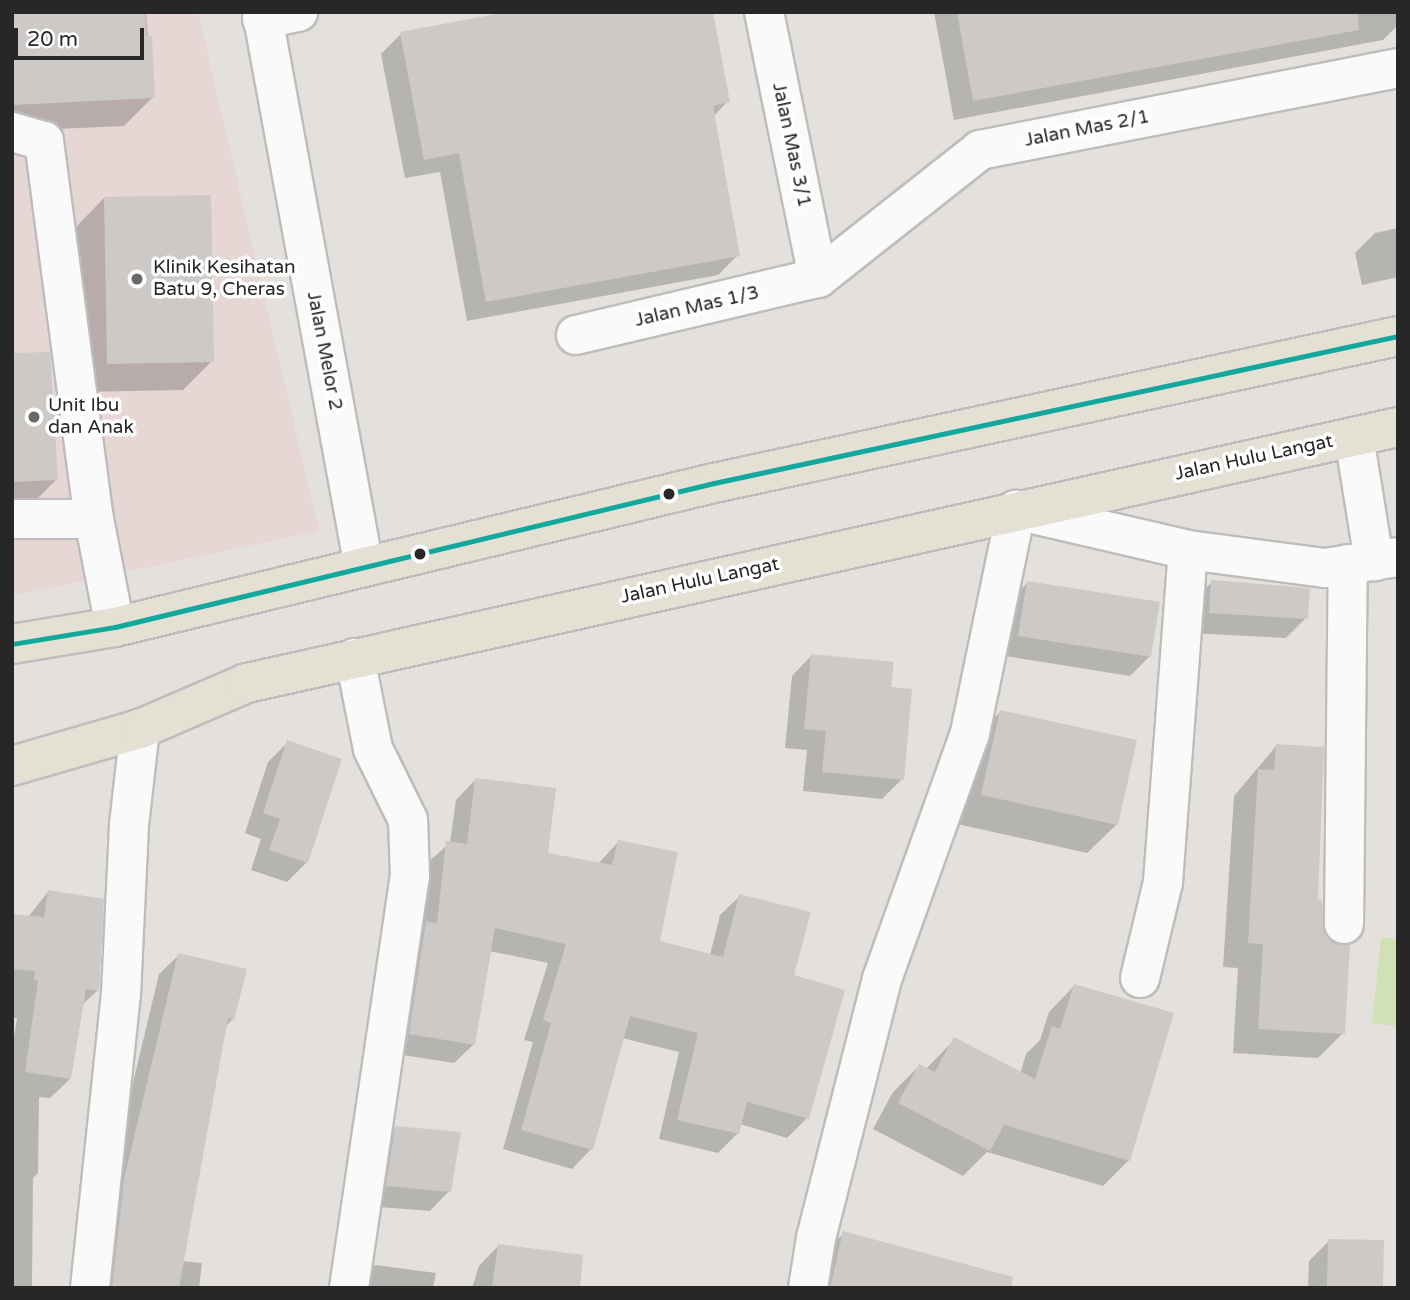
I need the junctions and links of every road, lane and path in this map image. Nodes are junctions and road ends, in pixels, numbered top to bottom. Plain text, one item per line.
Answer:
1 (764, 12) edge
2 (274, 14) edge
3 (1398, 68) edge
4 (12, 132) edge
5 (818, 278) junction
6 (576, 335) dead end
7 (1398, 336) edge
8 (1398, 427) edge
9 (1354, 437) junction
10 (1016, 510) junction
11 (12, 519) edge
12 (94, 519) junction
13 (1188, 550) junction
14 (1373, 561) edge
15 (364, 566) junction
16 (115, 627) junction
17 (12, 644) edge
18 (355, 658) junction
19 (140, 729) junction
20 (12, 766) edge
21 (1343, 924) dead end
22 (1140, 978) dead end
23 (90, 1288) edge
24 (349, 1288) edge
25 (808, 1288) edge

1 - 5 street, Jalan Mas 3/1
2 - 15 street, Jalan Melor 2
3 - 5 street, Jalan Mas 2/1
4 - 12 street
5 - 6 street, Jalan Mas 1/3
7 - 15 main road
8 - 9 main road, Jalan Hulu Langat
9 - 10 main road, Jalan Hulu Langat
9 - 14 street
10 - 13 street
10 - 18 main road, Jalan Hulu Langat
10 - 25 street
11 - 12 street
12 - 16 street
13 - 14 street
13 - 22 street
14 - 21 street
15 - 16 main road
16 - 17 main road
18 - 19 main road, Jalan Hulu Langat
18 - 24 street
19 - 20 main road, Jalan Hulu Langat
19 - 23 street

